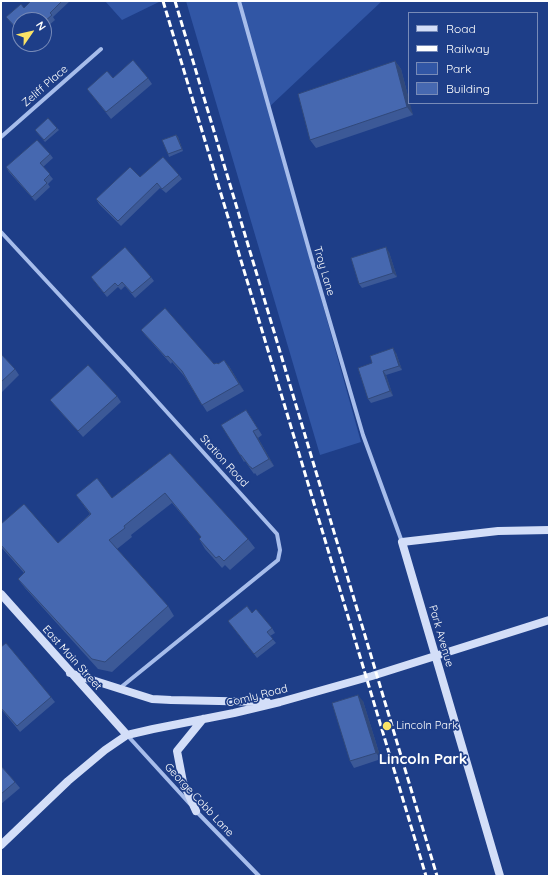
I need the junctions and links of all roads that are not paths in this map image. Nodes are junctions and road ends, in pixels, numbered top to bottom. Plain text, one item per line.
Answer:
1 (239, 1) edge
2 (101, 49) dead end
3 (1, 137) edge
4 (1, 232) edge
5 (549, 530) edge
6 (402, 542) junction
7 (1, 594) edge
8 (549, 620) edge
9 (70, 673) junction
10 (120, 688) junction
11 (280, 702) junction
12 (203, 719) junction
13 (127, 735) junction
14 (196, 811) junction
15 (1, 845) edge
16 (259, 876) edge
17 (500, 876) edge

1 - 6 street, Troy Lane
2 - 3 street, Zeliff Place
4 - 10 street, Station Road
5 - 6 main road
6 - 17 main road, Park Avenue
7 - 9 main road, East Main Street
8 - 11 main road, Comly Road
9 - 10 main road
9 - 13 main road, East Main Street
10 - 11 main road
11 - 12 main road, Comly Road
12 - 13 main road, Comly Road
12 - 14 main road
13 - 14 street, George Cobb Lane
13 - 15 main road, Comly Road
14 - 16 street, George Cobb Lane

